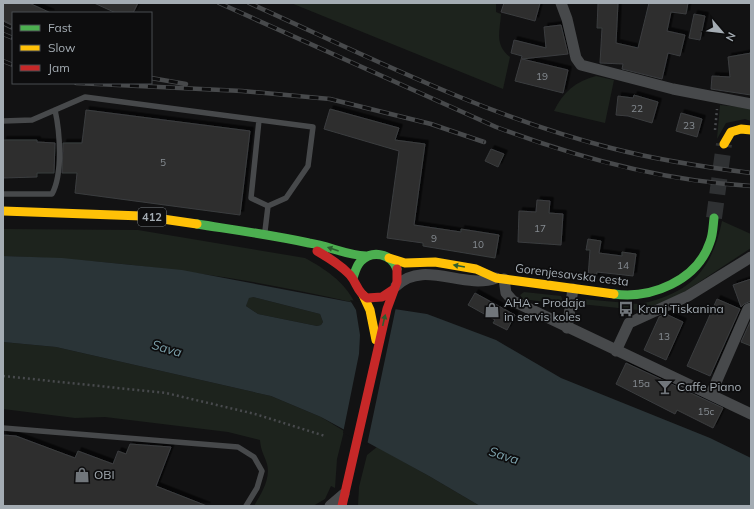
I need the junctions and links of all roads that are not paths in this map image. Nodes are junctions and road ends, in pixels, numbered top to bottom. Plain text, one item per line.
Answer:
1 (561, 3) edge
2 (751, 104) edge
3 (56, 110) junction
4 (259, 120) junction
5 (3, 121) edge
6 (751, 130) edge
7 (724, 144) tunnel mouth
8 (3, 194) edge
9 (268, 206) junction
10 (3, 211) edge
11 (714, 218) tunnel mouth
12 (265, 234) junction
13 (299, 241) junction
14 (366, 256) junction
15 (751, 257) edge
16 (389, 258) junction
17 (353, 278) junction
18 (500, 279) junction
19 (395, 287) junction
20 (573, 289) junction
21 (363, 295) junction
22 (751, 308) edge
23 (567, 328) junction
24 (616, 351) junction
25 (377, 353) junction
26 (711, 394) junction
27 (751, 414) edge
28 (3, 428) edge
29 (344, 494) junction
30 (246, 506) edge
31 (330, 506) edge
32 (342, 506) edge
33 (349, 506) edge

1 - 2 street
3 - 4 lane
3 - 5 lane
3 - 8 lane
4 - 9 lane
4 - 9 lane
6 - 7 main road
9 - 12 lane
10 - 12 main road, 412
11 - 20 main road, Gorenjesavska cesta
12 - 13 main road, 412
14 -> 13 main road, 412
13 - 17 main road, 412
14 - 16 main road, 412
14 - 17 main road
15 - 24 street
18 -> 16 main road, Gorenjesavska cesta
16 - 19 main road, 412
17 - 21 main road, 412
18 - 19 street, Gorenjesavska cesta
18 - 20 main road, Gorenjesavska cesta
18 - 23 street, Gorenjesavska cesta
19 - 21 main road
25 -> 19 main road, 412
20 - 23 street
21 - 25 main road, 412
22 - 26 street
23 - 24 street, Gorenjesavska cesta
24 - 26 street, Gorenjesavska cesta
25 - 29 main road, 412
26 - 27 street, Gorenjesavska cesta
28 - 30 lane
29 - 31 street
29 - 32 main road, 412
29 - 33 street

